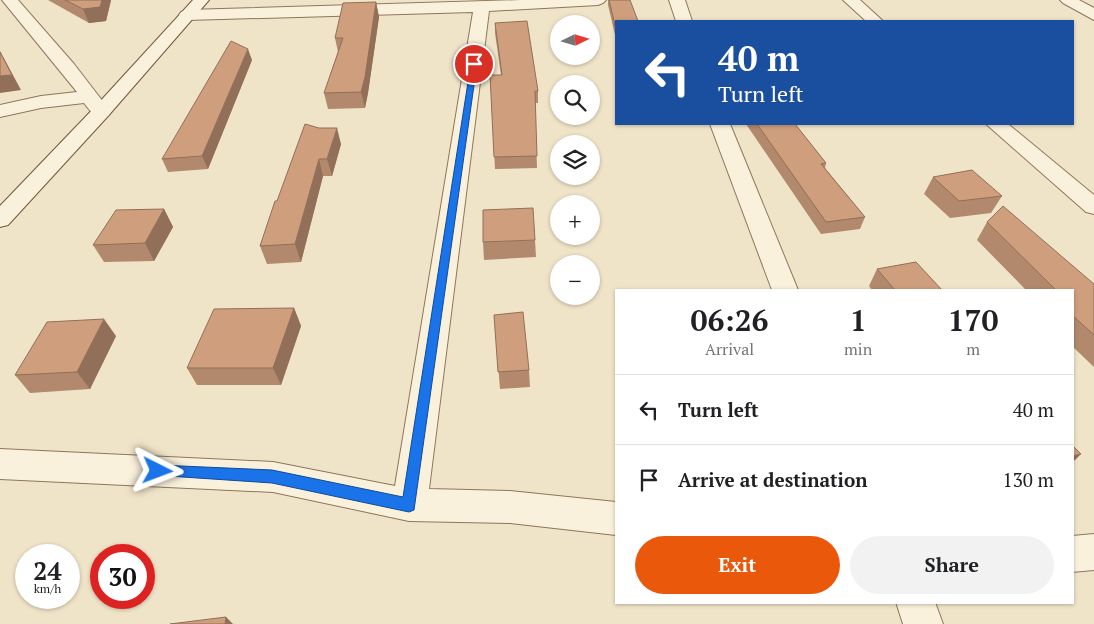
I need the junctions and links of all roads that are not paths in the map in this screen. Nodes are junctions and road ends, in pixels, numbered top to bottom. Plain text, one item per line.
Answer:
1 (10, 0) edge
2 (201, 0) edge
3 (598, 0) edge
4 (677, 0) edge
5 (850, 0) edge
6 (1068, 0) edge
7 (543, 2) edge
8 (482, 7) junction
9 (187, 15) junction
10 (1094, 15) edge
11 (684, 20) edge
12 (875, 20) edge
13 (87, 96) junction
14 (0, 111) edge
15 (100, 112) junction
16 (720, 125) edge
17 (997, 125) edge
18 (1094, 207) edge
19 (0, 220) edge
20 (785, 289) edge
21 (0, 464) edge
22 (409, 505) junction
23 (615, 519) edge
24 (1094, 552) edge
25 (1074, 554) edge
26 (916, 604) edge
27 (923, 624) edge

1 - 13 street
2 - 9 street
3 - 7 street
4 - 11 street
5 - 12 street
6 - 10 street
7 - 8 street
8 - 9 street
8 - 22 street
9 - 15 street
13 - 14 street
13 - 15 street
15 - 19 street
16 - 20 street
17 - 18 street
21 - 22 street
22 - 23 street
24 - 25 street
26 - 27 street

